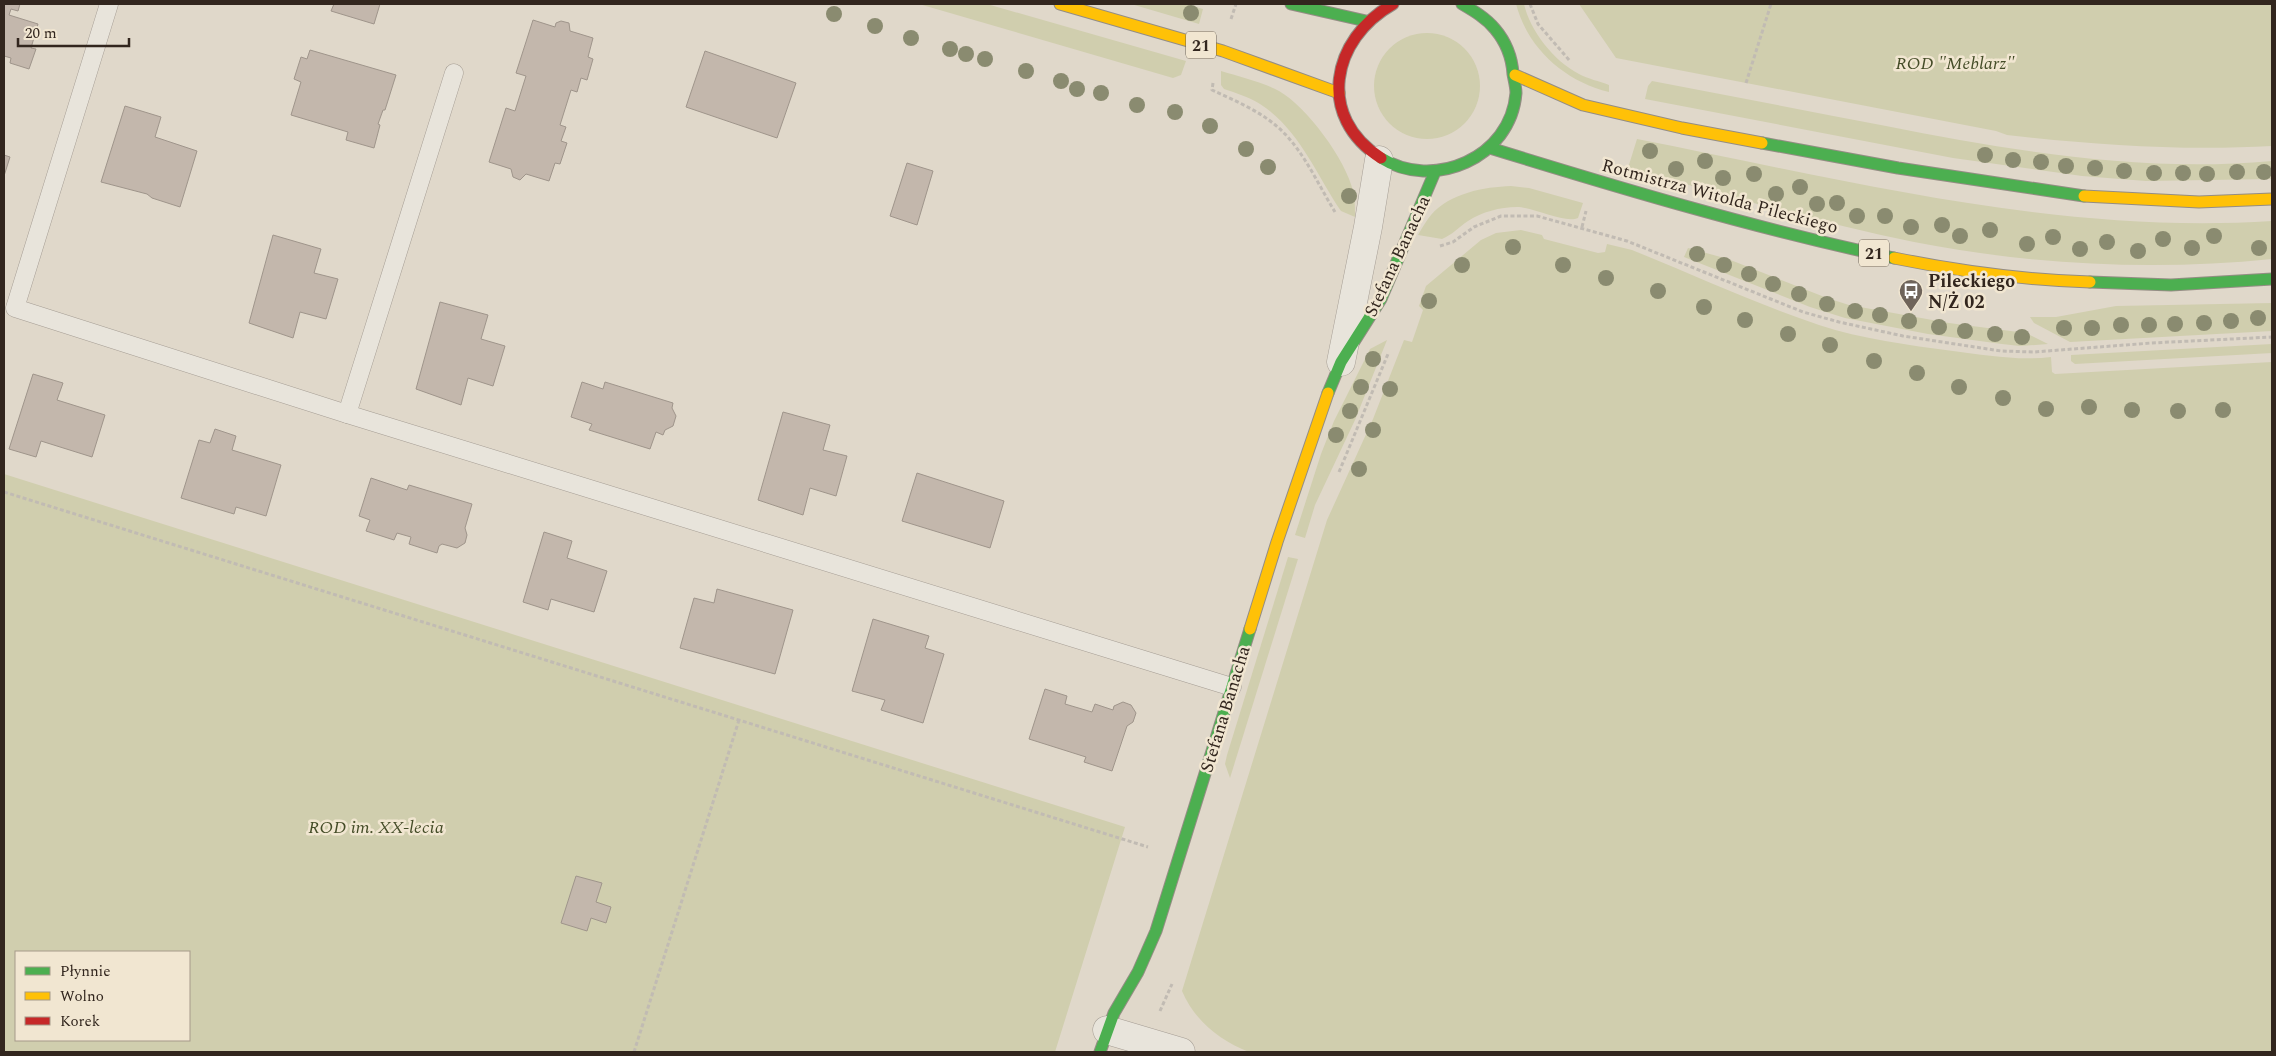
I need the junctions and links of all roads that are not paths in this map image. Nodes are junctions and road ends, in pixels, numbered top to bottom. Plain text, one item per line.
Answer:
1 (109, 4) edge
2 (1060, 4) edge
3 (1291, 4) edge
4 (1393, 4) edge
5 (1462, 4) edge
6 (1490, 12) edge
7 (1366, 21) junction
8 (454, 73) dead end
9 (1515, 75) junction
10 (1338, 93) junction
11 (1490, 148) junction
12 (1378, 160) junction
13 (1434, 174) junction
14 (2272, 200) edge
15 (2272, 279) edge
16 (1341, 362) junction
17 (347, 414) junction
18 (1232, 687) junction
19 (1104, 1041) edge
20 (1181, 1052) edge

1 - 17 lane
2 - 10 main road, 21
3 - 7 main road
4 - 7 main road
5 - 6 main road
6 - 9 main road
7 - 10 main road
8 - 17 lane
9 - 11 main road
9 - 14 main road
10 - 12 main road
11 - 13 main road
11 - 15 main road, Rotmistrza Witolda Pileckiego / 21
12 - 13 main road
12 - 16 street, Stefana Banacha
13 - 16 main road, Stefana Banacha
16 - 18 main road, Stefana Banacha
17 - 18 lane
18 - 19 main road, Stefana Banacha
19 - 20 street

